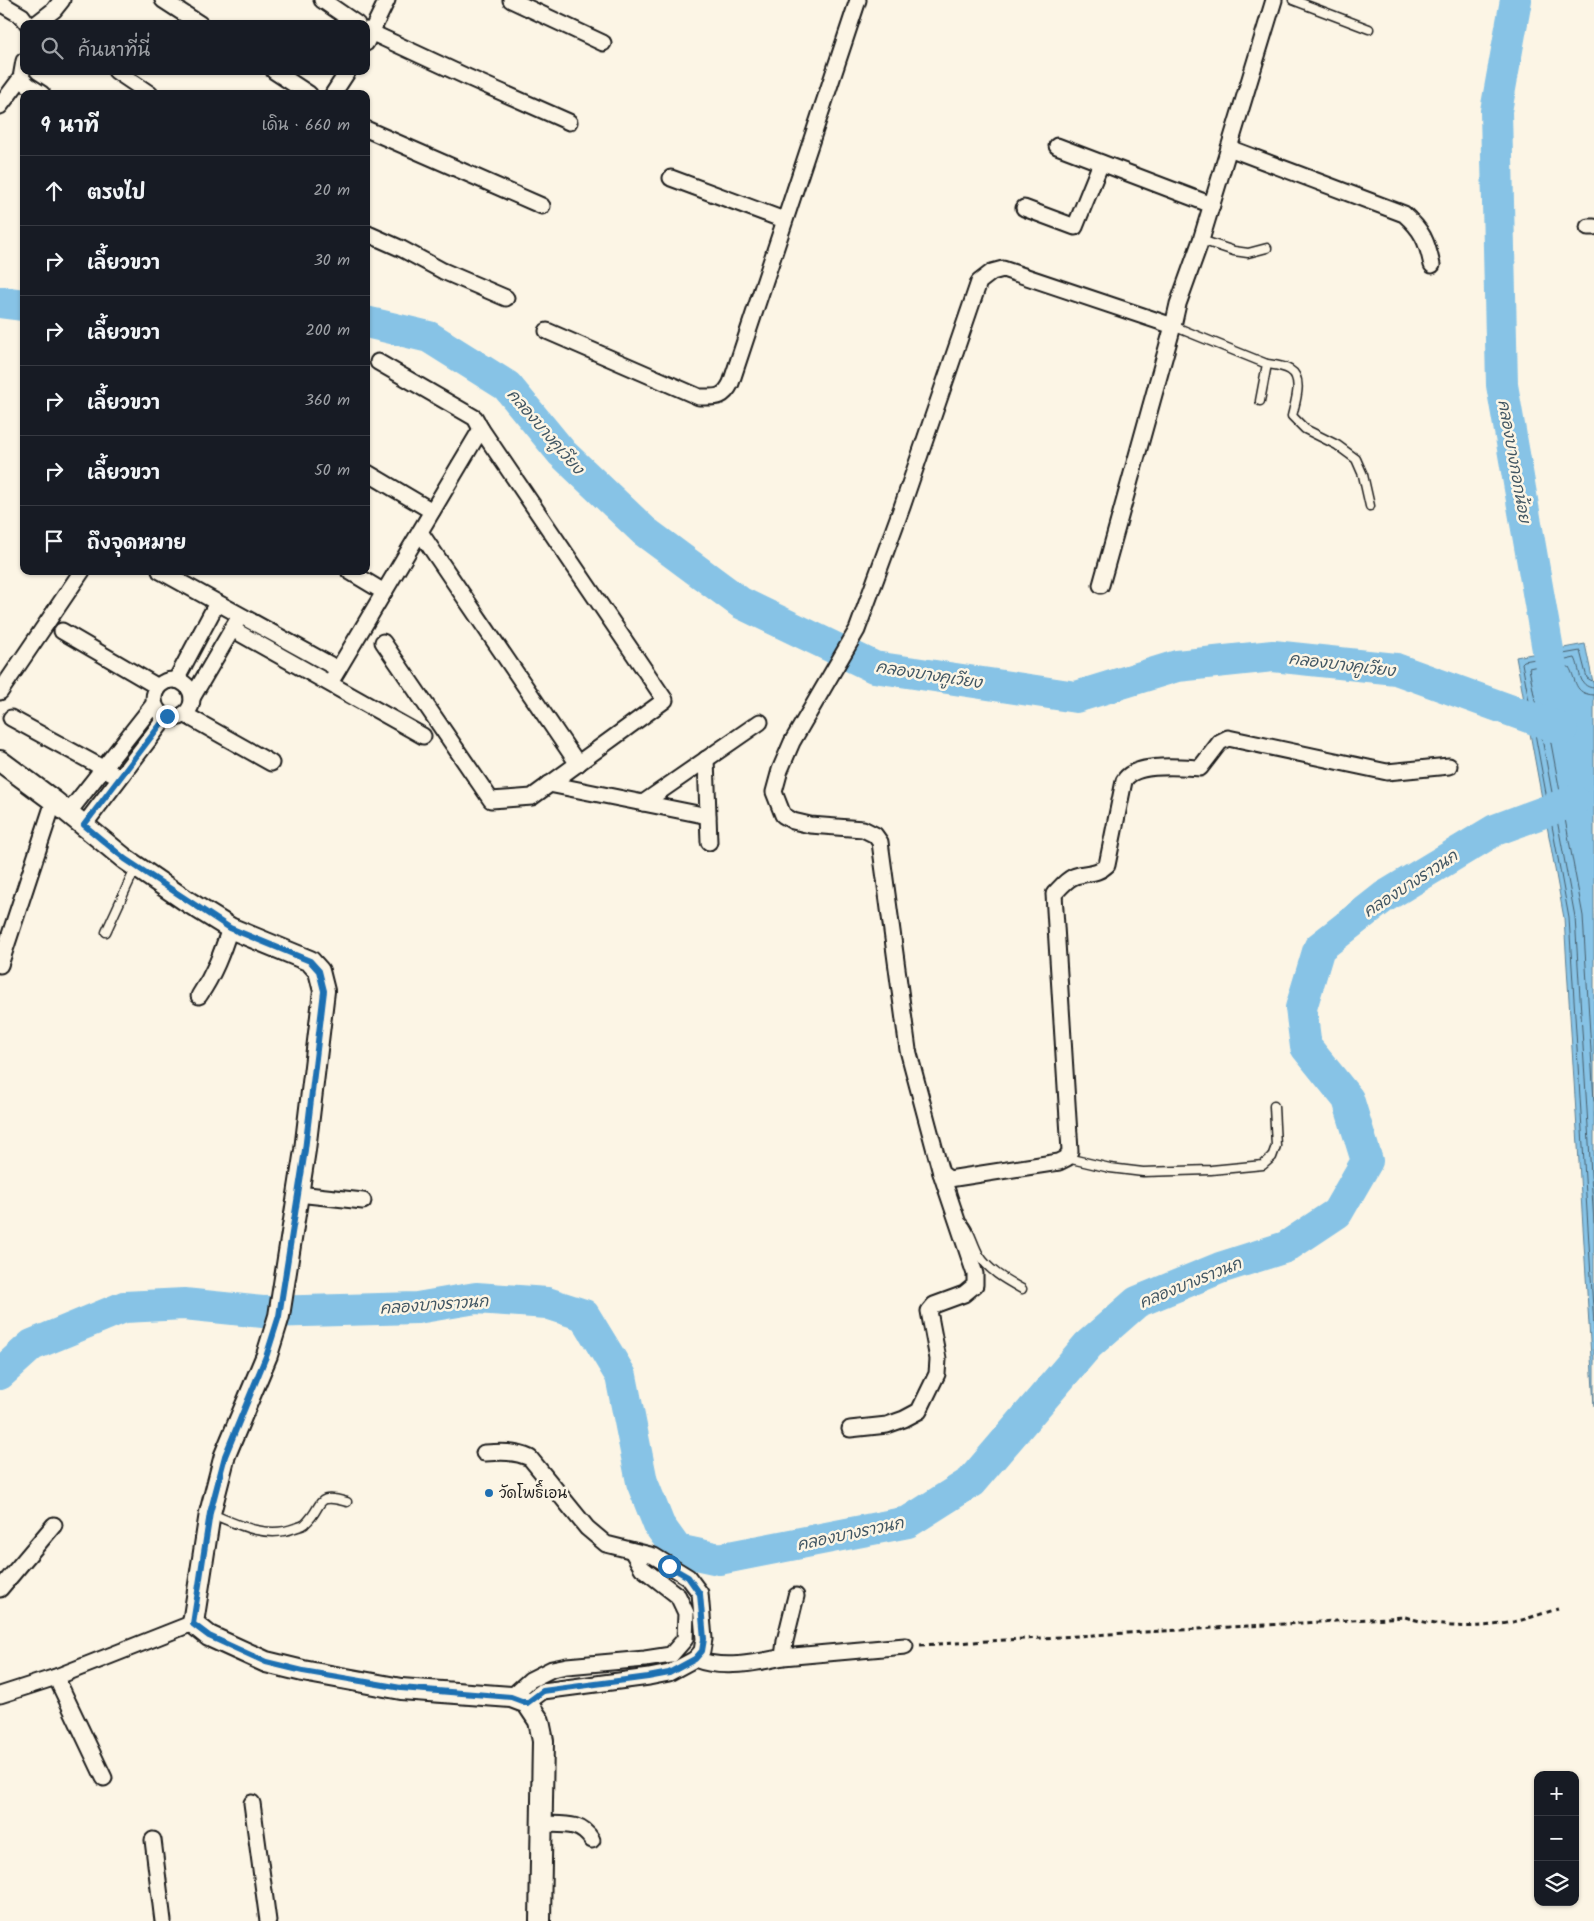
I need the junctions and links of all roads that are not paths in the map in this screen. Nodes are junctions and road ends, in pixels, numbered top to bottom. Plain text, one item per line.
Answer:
1 (62, 0) edge
2 (163, 0) edge
3 (322, 0) edge
4 (387, 0) edge
5 (511, 0) edge
6 (858, 0) edge
7 (1274, 0) edge
8 (1294, 0) edge
9 (0, 3) edge
10 (25, 20) edge
11 (42, 20) edge
12 (194, 20) edge
13 (352, 20) edge
14 (1369, 28) dead end
15 (370, 31) edge
16 (370, 36) edge
17 (603, 43) dead end
18 (22, 75) edge
19 (122, 75) edge
20 (280, 75) edge
21 (345, 75) edge
22 (21, 78) junction
23 (36, 90) edge
24 (144, 90) edge
25 (303, 90) edge
26 (336, 90) edge
27 (0, 106) edge
28 (569, 122) dead end
29 (370, 131) edge
30 (1057, 146) dead end
31 (1229, 148) junction
32 (1101, 163) junction
33 (671, 178) dead end
34 (1212, 205) junction
35 (542, 206) dead end
36 (1024, 208) dead end
37 (784, 220) junction
38 (370, 235) edge
39 (1201, 240) junction
40 (1267, 248) dead end
41 (1432, 265) dead end
42 (506, 298) dead end
43 (1173, 326) junction
44 (547, 331) dead end
45 (378, 362) dead end
46 (1267, 364) junction
47 (1260, 401) dead end
48 (481, 429) junction
49 (370, 474) edge
50 (1370, 506) dead end
51 (432, 511) junction
52 (420, 532) junction
53 (79, 575) edge
54 (167, 575) edge
55 (356, 575) edge
56 (1101, 585) dead end
57 (384, 592) junction
58 (217, 603) junction
59 (240, 615) junction
60 (232, 629) junction
61 (62, 631) dead end
62 (383, 642) dead end
63 (338, 668) junction
64 (176, 680) junction
65 (330, 683) junction
66 (158, 687) junction
67 (0, 692) edge
68 (192, 698) junction
69 (154, 704) junction
70 (184, 714) junction
71 (167, 716) junction
72 (11, 718) dead end
73 (760, 722) dead end
74 (423, 736) dead end
75 (706, 759) junction
76 (0, 761) edge
77 (271, 763) dead end
78 (578, 764) junction
79 (1449, 766) dead end
80 (104, 768) junction
81 (120, 777) junction
82 (550, 784) junction
83 (643, 803) junction
84 (61, 807) junction
85 (708, 816) junction
86 (84, 825) junction
87 (709, 842) dead end
88 (136, 867) junction
89 (230, 928) junction
90 (106, 932) dead end
91 (0, 965) edge
92 (199, 996) dead end
93 (1274, 1106) dead end
94 (1067, 1158) junction
95 (941, 1173) junction
96 (298, 1194) junction
97 (363, 1201) dead end
98 (955, 1214) junction
99 (1022, 1289) dead end
100 (850, 1429) dead end
101 (484, 1453) dead end
102 (347, 1502) dead end
103 (210, 1513) junction
104 (54, 1526) dead end
105 (632, 1551) junction
106 (0, 1589) edge
107 (796, 1596) dead end
108 (193, 1624) junction
109 (905, 1646) road end
110 (784, 1657) junction
111 (695, 1659) junction
112 (56, 1677) junction
113 (0, 1695) edge
114 (519, 1700) junction
115 (104, 1778) dead end
116 (252, 1804) dead end
117 (542, 1824) junction
118 (153, 1840) dead end
119 (592, 1840) dead end
120 (163, 1921) edge
121 (268, 1921) edge
122 (540, 1921) edge

1 - 11 street
2 - 12 street
3 - 13 street
4 - 15 street
5 - 17 street
6 - 37 street
7 - 31 street
8 - 14 lane
9 - 10 street
16 - 28 street
18 - 22 street
19 - 24 street
20 - 25 street
21 - 26 street
22 - 23 street
22 - 27 street
29 - 35 street
30 - 32 street
31 - 34 street
31 - 41 street
32 - 34 street
32 - 36 street
33 - 37 street
34 - 39 street
37 - 44 street
38 - 42 street
39 - 40 lane
39 - 43 street
43 - 46 lane
43 - 56 street
43 - 95 street
45 - 48 street
46 - 47 lane
46 - 50 lane
48 - 51 street
48 - 78 street
49 - 51 street
51 - 52 street
52 - 57 street
52 - 78 street
53 - 67 street
54 - 58 street
55 - 57 street
57 - 63 street
58 - 59 street
58 - 64 street
59 - 60 street
59 - 63 street
60 - 65 street
60 - 68 street
61 - 66 street
62 - 82 street
63 - 65 street
64 - 66 street
64 - 68 street
65 - 74 street
66 - 69 street
68 - 70 street
69 - 71 street
69 - 80 street
70 - 71 street
70 - 77 street
71 - 81 street
72 - 80 street
73 - 75 street
75 - 83 street
75 - 85 street
76 - 84 street
78 - 82 street
79 - 94 street
80 - 81 street
80 - 84 street
81 - 86 street
82 - 83 street
83 - 85 street
84 - 86 street
84 - 91 street
85 - 87 street
86 - 88 street
88 - 89 street
88 - 90 lane
89 - 92 street
89 - 96 street
93 - 94 lane
94 - 95 street
95 - 98 street
96 - 97 street
96 - 103 street
98 - 99 lane
98 - 100 street
101 - 105 street
102 - 103 lane
103 - 108 street
104 - 106 street
105 - 111 street
105 - 114 street
107 - 110 street
108 - 112 street
108 - 114 street
109 - 110 street
110 - 111 street
111 - 114 street
112 - 113 street
112 - 115 street
114 - 117 street
116 - 121 street
117 - 119 street
117 - 122 street
118 - 120 street

